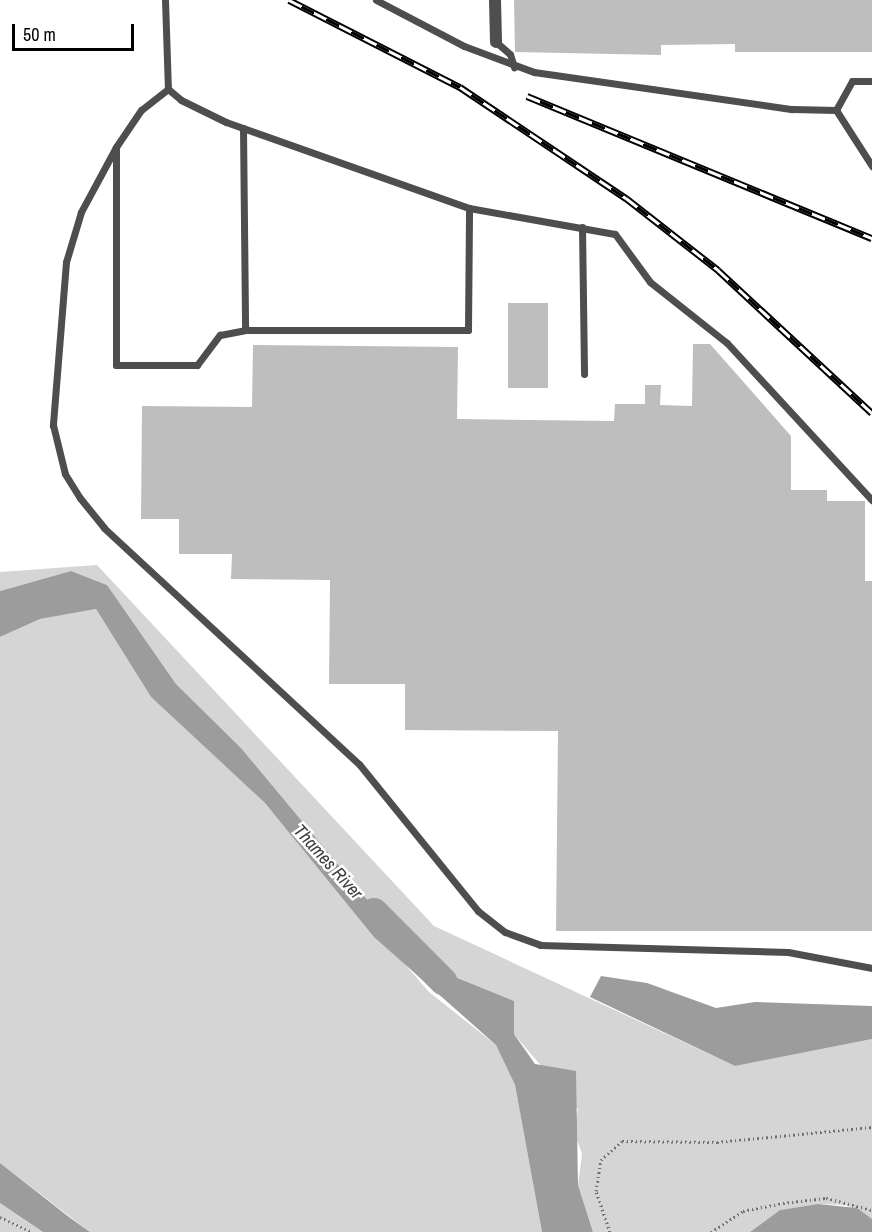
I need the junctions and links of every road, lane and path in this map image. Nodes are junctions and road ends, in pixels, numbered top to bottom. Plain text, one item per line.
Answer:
1 (165, 0) edge
2 (376, 0) edge
3 (495, 0) edge
4 (496, 42) joint
5 (514, 67) junction
6 (872, 81) edge
7 (168, 89) junction
8 (836, 110) junction
9 (243, 128) junction
10 (116, 147) junction
11 (872, 166) edge
12 (469, 208) junction
13 (582, 227) junction
14 (245, 330) junction
15 (584, 374) dead end
16 (872, 500) edge
17 (872, 968) edge
18 (872, 1127) edge
19 (872, 1210) edge
20 (0, 1217) edge
21 (32, 1232) edge
22 (610, 1232) edge
23 (711, 1232) edge

1 - 7 lane
2 - 5 lane
3 - 4 street
4 - 5 lane
5 - 8 lane
6 - 8 lane
7 - 9 lane
7 - 10 lane
8 - 11 lane
9 - 12 lane
9 - 14 lane
10 - 14 lane
10 - 17 lane
12 - 13 lane
12 - 14 lane
13 - 15 lane
13 - 16 lane
18 - 22 path
19 - 23 path
20 - 21 path

